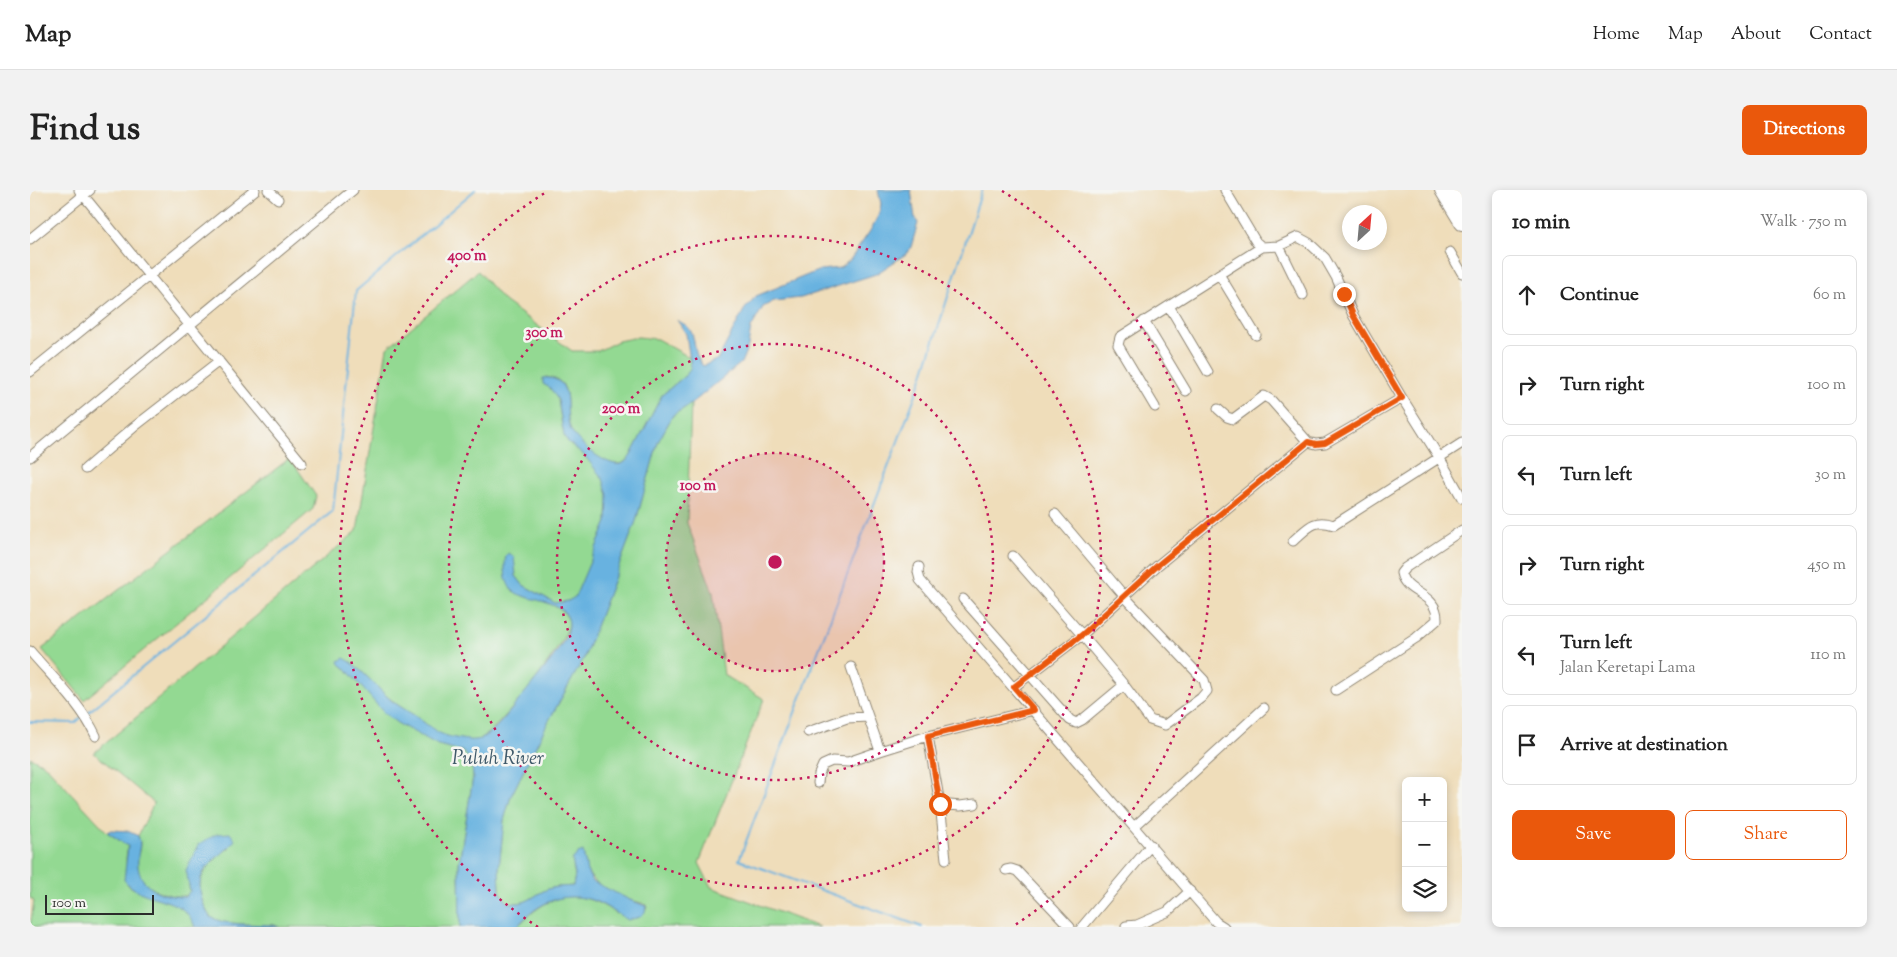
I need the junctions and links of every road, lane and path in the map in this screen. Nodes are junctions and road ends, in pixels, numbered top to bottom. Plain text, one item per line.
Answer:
1 (256, 190) edge
2 (268, 190) edge
3 (353, 190) edge
4 (1225, 190) edge
5 (1442, 190) edge
6 (1455, 190) edge
7 (84, 192) edge
8 (278, 199) dead end
9 (1462, 202) edge
10 (1462, 223) edge
11 (30, 239) edge
12 (1279, 246) junction
13 (1262, 247) junction
14 (1450, 252) dead end
15 (1219, 274) junction
16 (1462, 274) edge
17 (148, 275) junction
18 (1303, 295) dead end
19 (1169, 306) junction
20 (1144, 322) junction
21 (190, 326) junction
22 (1256, 334) dead end
23 (218, 361) junction
24 (30, 372) edge
25 (1208, 372) dead end
26 (1186, 391) dead end
27 (1402, 398) junction
28 (1156, 407) dead end
29 (1218, 409) dead end
30 (1308, 442) junction
31 (1462, 443) edge
32 (30, 457) edge
33 (1439, 457) junction
34 (302, 463) dead end
35 (85, 469) dead end
36 (1462, 498) edge
37 (1055, 514) dead end
38 (1462, 530) edge
39 (1293, 542) dead end
40 (1013, 556) dead end
41 (919, 567) dead end
42 (1125, 597) junction
43 (963, 599) dead end
44 (1082, 635) junction
45 (30, 651) edge
46 (851, 666) dead end
47 (1031, 675) junction
48 (1124, 685) junction
49 (1014, 687) junction
50 (1336, 690) dead end
51 (1264, 708) dead end
52 (1034, 710) junction
53 (868, 718) junction
54 (808, 732) dead end
55 (96, 736) dead end
56 (928, 736) junction
57 (880, 751) junction
58 (818, 783) dead end
59 (940, 804) junction
60 (975, 804) dead end
61 (1135, 826) junction
62 (1151, 845) junction
63 (946, 859) dead end
64 (1006, 870) dead end
65 (1190, 891) junction
66 (1126, 926) edge
67 (1070, 927) edge
68 (1082, 927) edge
69 (1224, 927) edge

1 - 17 street
2 - 8 street
3 - 21 street
4 - 13 street
5 - 10 highway
6 - 9 highway
7 - 11 street
7 - 17 street
12 - 13 street
12 - 18 street
12 - 27 street
13 - 15 street
14 - 16 street
15 - 19 street
15 - 22 street
17 - 21 street
17 - 24 street
19 - 20 street
19 - 25 street
20 - 26 street
20 - 28 street
21 - 23 street
21 - 32 street
23 - 34 street
23 - 35 street
27 - 30 street
27 - 33 street
29 - 30 street
30 - 42 street
31 - 33 street
33 - 36 street
33 - 39 street
37 - 42 street
38 - 50 street
40 - 44 street
41 - 49 street
42 - 44 street
42 - 48 street
43 - 47 street
44 - 47 street
44 - 48 street
45 - 55 street
46 - 53 street
47 - 48 street
47 - 49 street
49 - 52 street
51 - 61 street
52 - 56 street
52 - 61 street
53 - 54 street
53 - 57 street
56 - 57 street
56 - 59 street
57 - 58 street
59 - 60 street
59 - 63 street
61 - 62 street
62 - 65 street
62 - 68 street
64 - 67 street
65 - 66 street
65 - 69 street

